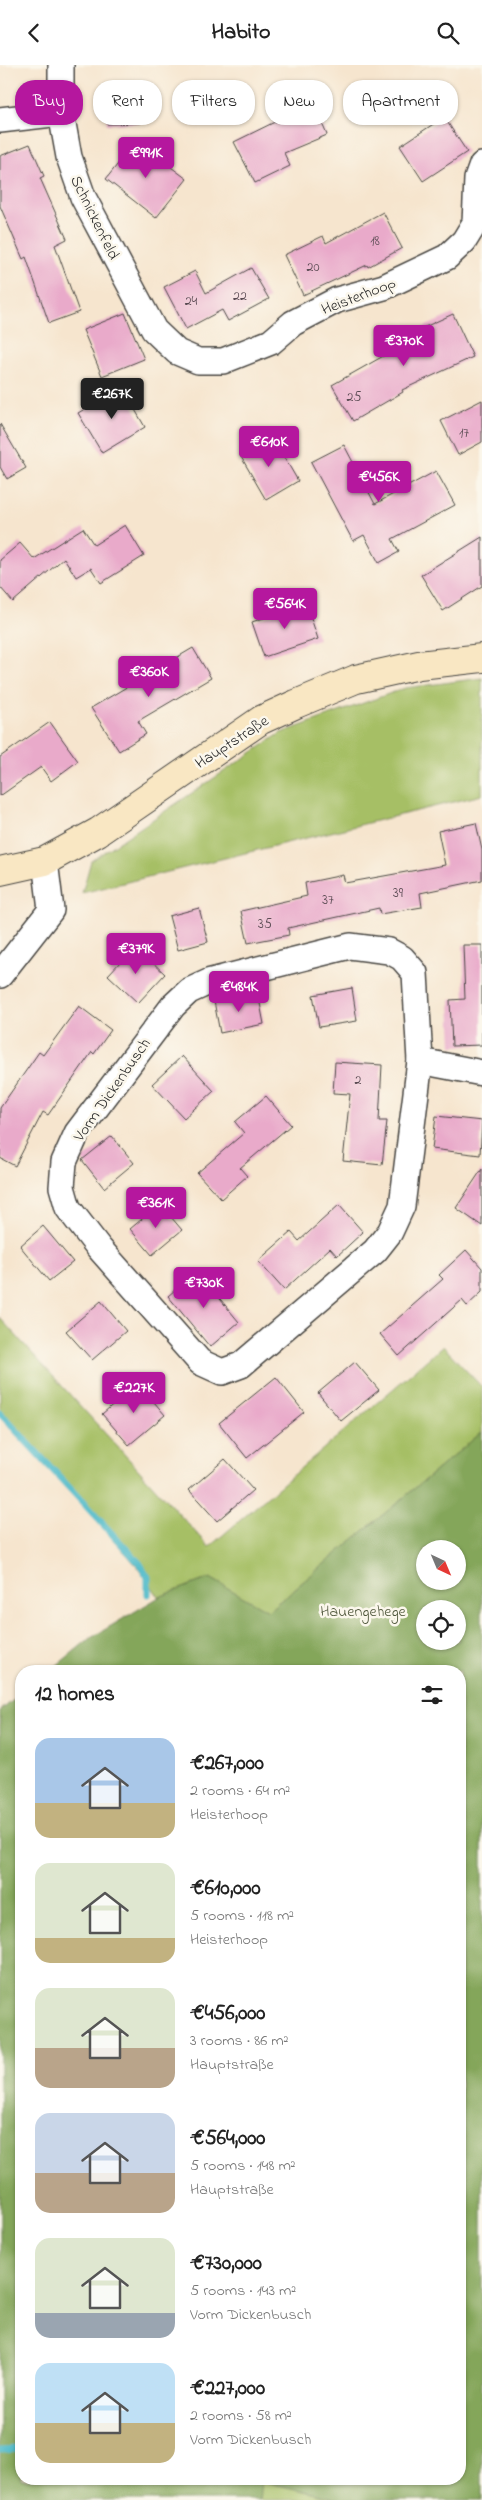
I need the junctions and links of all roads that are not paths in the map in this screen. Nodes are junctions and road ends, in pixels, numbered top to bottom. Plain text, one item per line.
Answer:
1 (62, 65) edge
2 (62, 80) edge
3 (15, 118) edge
4 (0, 119) edge
5 (63, 125) edge
6 (482, 165) edge
7 (177, 353) joint
8 (482, 658) edge
9 (45, 861) junction
10 (0, 871) edge
11 (0, 975) edge
12 (420, 1061) junction
13 (482, 1073) edge

1 - 2 street, Schnickenfeld
3 - 4 street
5 - 7 street, Schnickenfeld
6 - 7 street, Heisterhoop
8 - 9 main road, Hauptstraße
9 - 10 main road, Hauptstraße
9 - 11 street
12 - 12 street, Vorm Dickenbusch
12 - 13 street

